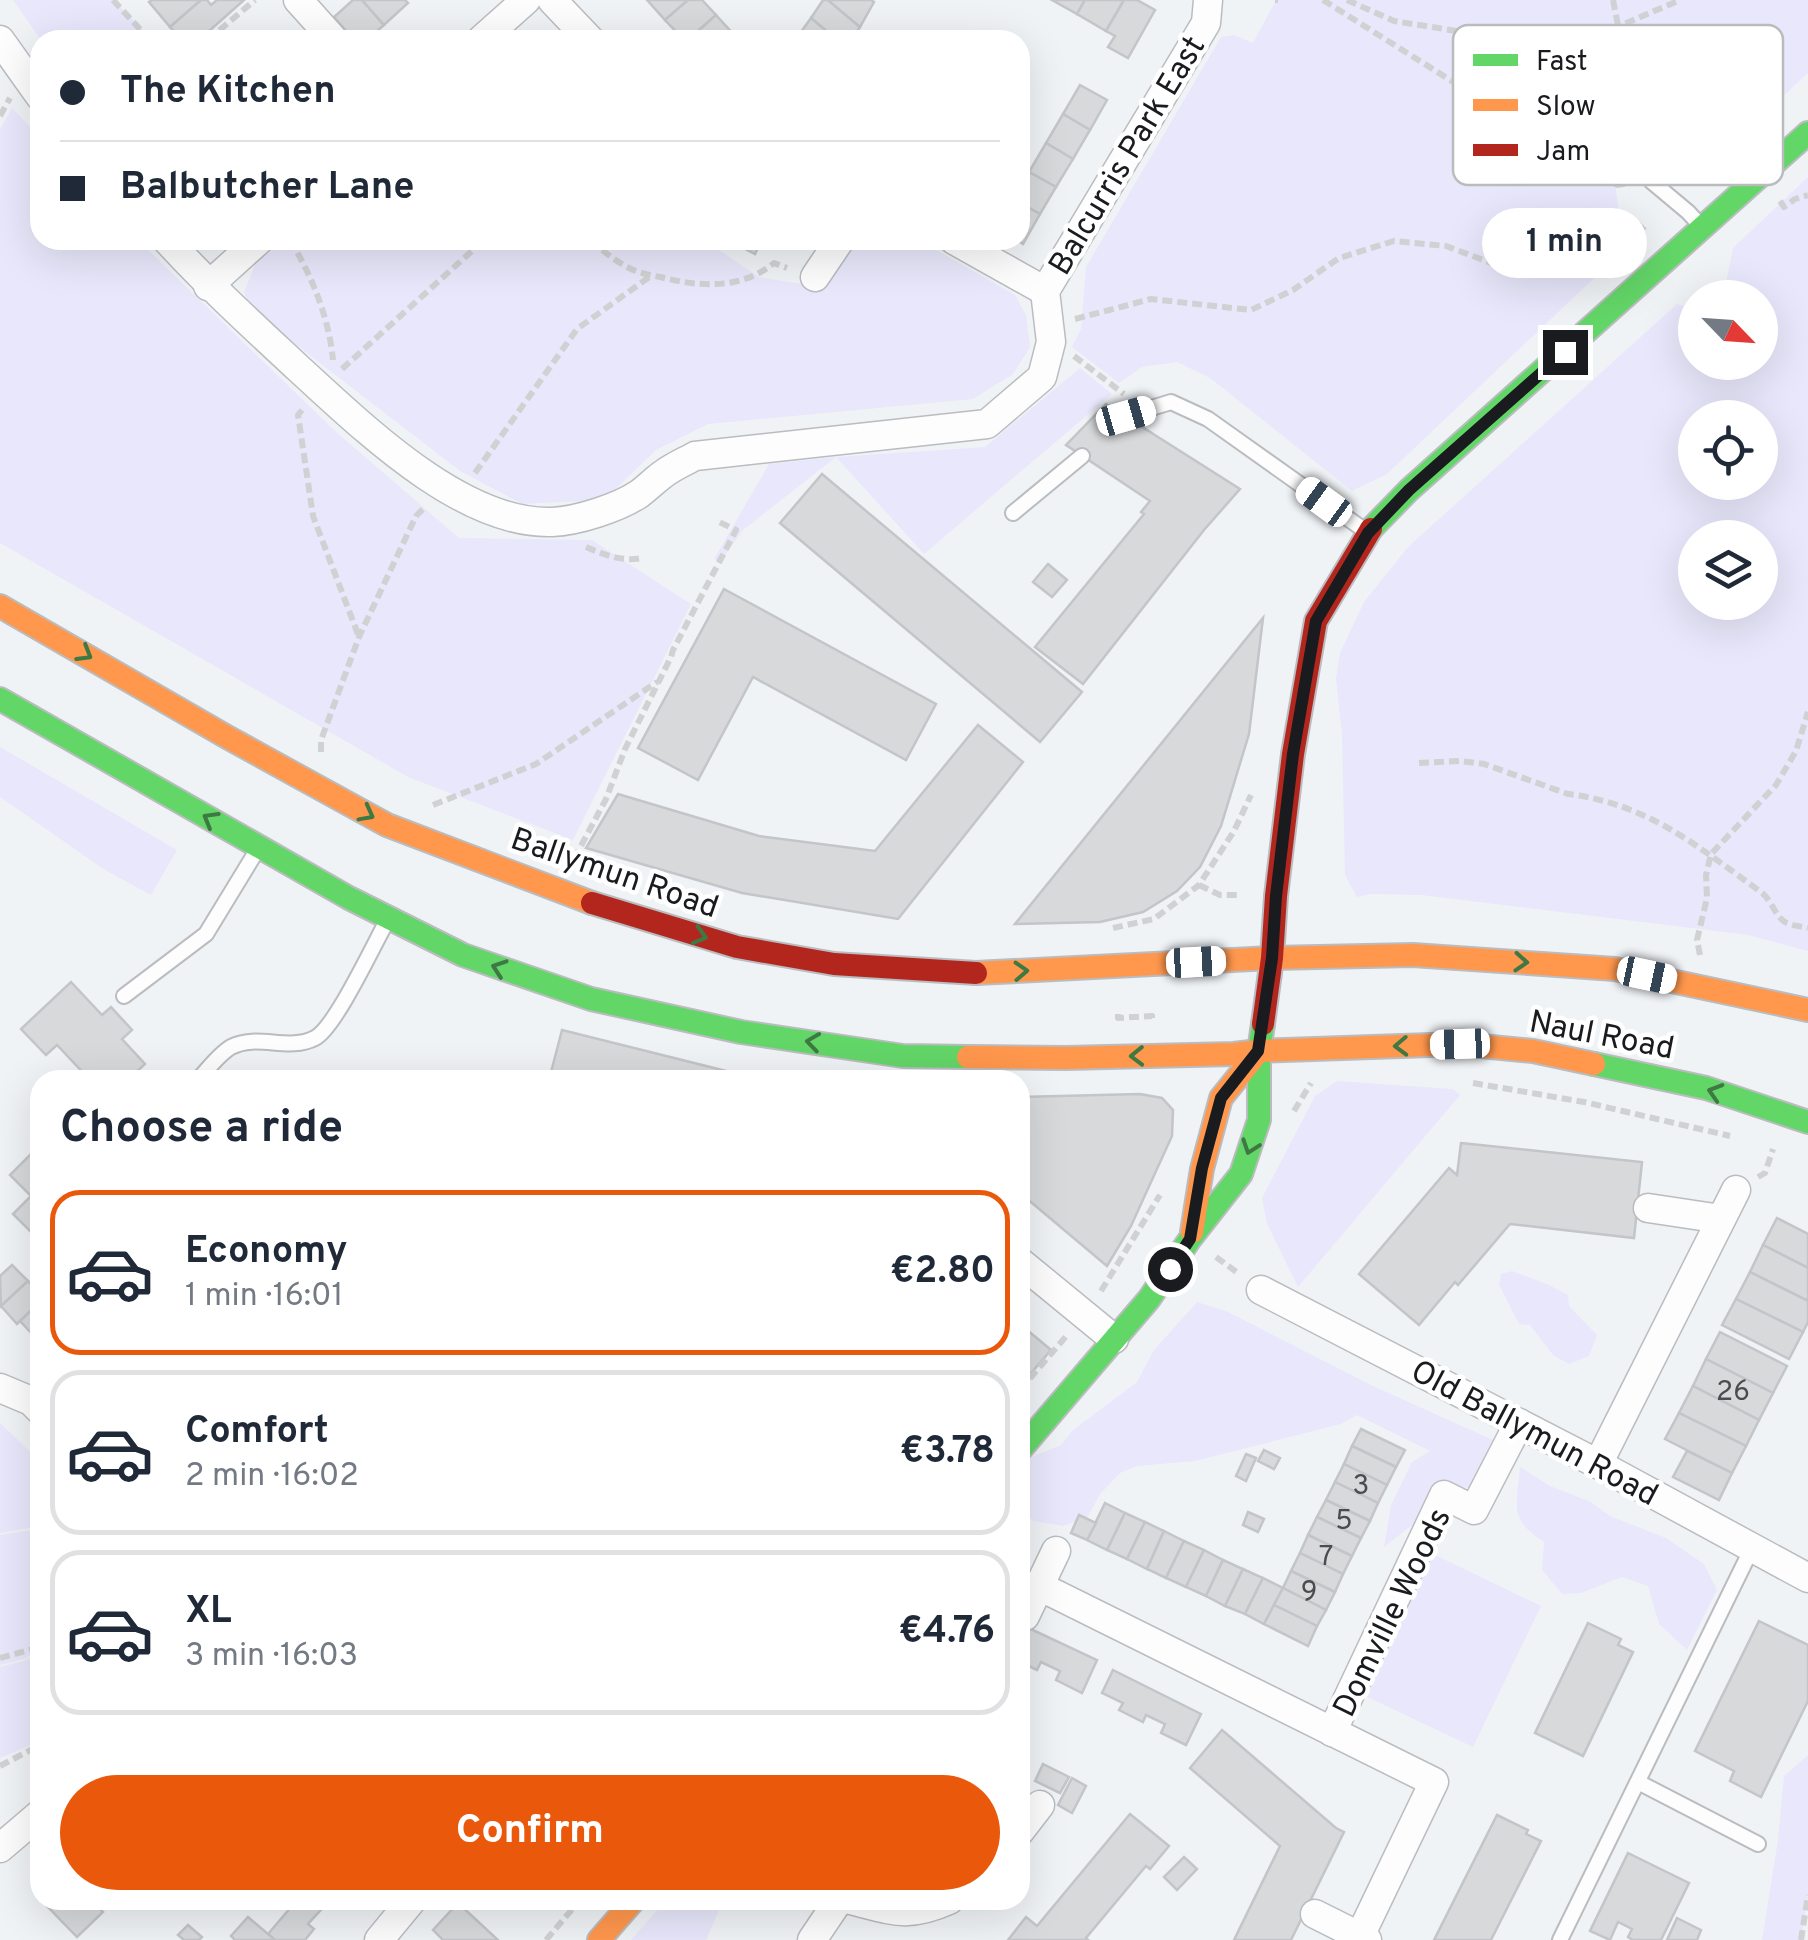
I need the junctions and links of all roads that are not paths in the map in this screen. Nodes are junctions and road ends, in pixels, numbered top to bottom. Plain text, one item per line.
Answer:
1 (298, 0) edge
2 (526, 0) edge
3 (552, 0) edge
4 (1208, 0) edge
5 (325, 30) edge
6 (492, 30) edge
7 (580, 30) edge
8 (0, 40) edge
9 (30, 82) edge
10 (1808, 134) edge
11 (1783, 156) edge
12 (1656, 185) edge
13 (1750, 185) edge
14 (1702, 228) junction
15 (176, 250) edge
16 (248, 250) edge
17 (833, 250) edge
18 (972, 250) edge
19 (815, 278) road end
20 (208, 286) junction
21 (1045, 290) junction
22 (1126, 416) dead end
23 (1082, 456) dead end
24 (1013, 512) dead end
25 (1368, 533) junction
26 (0, 606) edge
27 (0, 699) edge
28 (259, 847) junction
29 (389, 918) junction
30 (1272, 958) junction
31 (124, 996) dead end
32 (1808, 1010) edge
33 (1258, 1051) junction
34 (208, 1070) edge
35 (1808, 1122) edge
36 (1736, 1190) dead end
37 (1648, 1208) dead end
38 (1721, 1219) junction
39 (1190, 1239) junction
40 (1030, 1270) edge
41 (1262, 1290) road end
42 (1114, 1339) junction
43 (0, 1388) edge
44 (30, 1401) edge
45 (1519, 1423) junction
46 (1030, 1438) edge
47 (1598, 1464) junction
48 (1752, 1548) junction
49 (1056, 1552) dead end
50 (1808, 1578) edge
51 (1039, 1586) junction
52 (1030, 1604) edge
53 (1332, 1732) junction
54 (1638, 1782) junction
55 (1040, 1805) dead end
56 (1030, 1818) edge
57 (30, 1822) edge
58 (1758, 1844) dead end
59 (0, 1848) edge
60 (404, 1910) edge
61 (625, 1910) edge
62 (833, 1910) edge
63 (893, 1910) edge
64 (922, 1910) edge
65 (1315, 1914) dead end
66 (1363, 1938) edge
67 (379, 1940) edge
68 (599, 1940) edge
69 (812, 1940) edge
70 (1560, 1940) edge

1 - 5 street
2 - 6 street
3 - 7 street
4 - 21 street, Balcurris Park East
8 - 9 street
10 - 11 main road
12 - 14 lane
13 - 14 main road
14 - 25 main road
15 - 20 street
16 - 20 street
17 - 19 street
18 - 21 street
20 - 21 street, Balcurris Park East
22 - 25 lane
23 - 24 lane
25 - 30 main road
26 -> 30 main road, Ballymun Road
28 -> 27 main road
28 - 29 main road
28 - 31 lane
33 -> 29 main road
29 - 34 lane
30 -> 32 main road, Naul Road
30 - 33 main road
35 -> 33 main road, Naul Road
33 - 39 main road
33 -> 39 main road
36 - 38 street
37 - 38 street
38 - 47 street
39 - 42 main road
40 - 42 street
41 - 45 street, Old Ballymun Road
42 - 46 main road
43 - 44 street
45 - 47 street, Old Ballymun Road
45 - 53 street, Domville Woods
47 - 48 street, Old Ballymun Road
48 - 50 street, Old Ballymun Road
48 - 54 lane
49 - 51 street
51 - 52 street
51 - 53 street, Domville Woods
53 - 66 street, Domville Woods
54 - 58 lane
54 - 70 lane
55 - 56 street
57 - 59 street
60 - 67 street
61 - 68 main road
62 - 69 street
63 - 64 street
65 - 66 street

